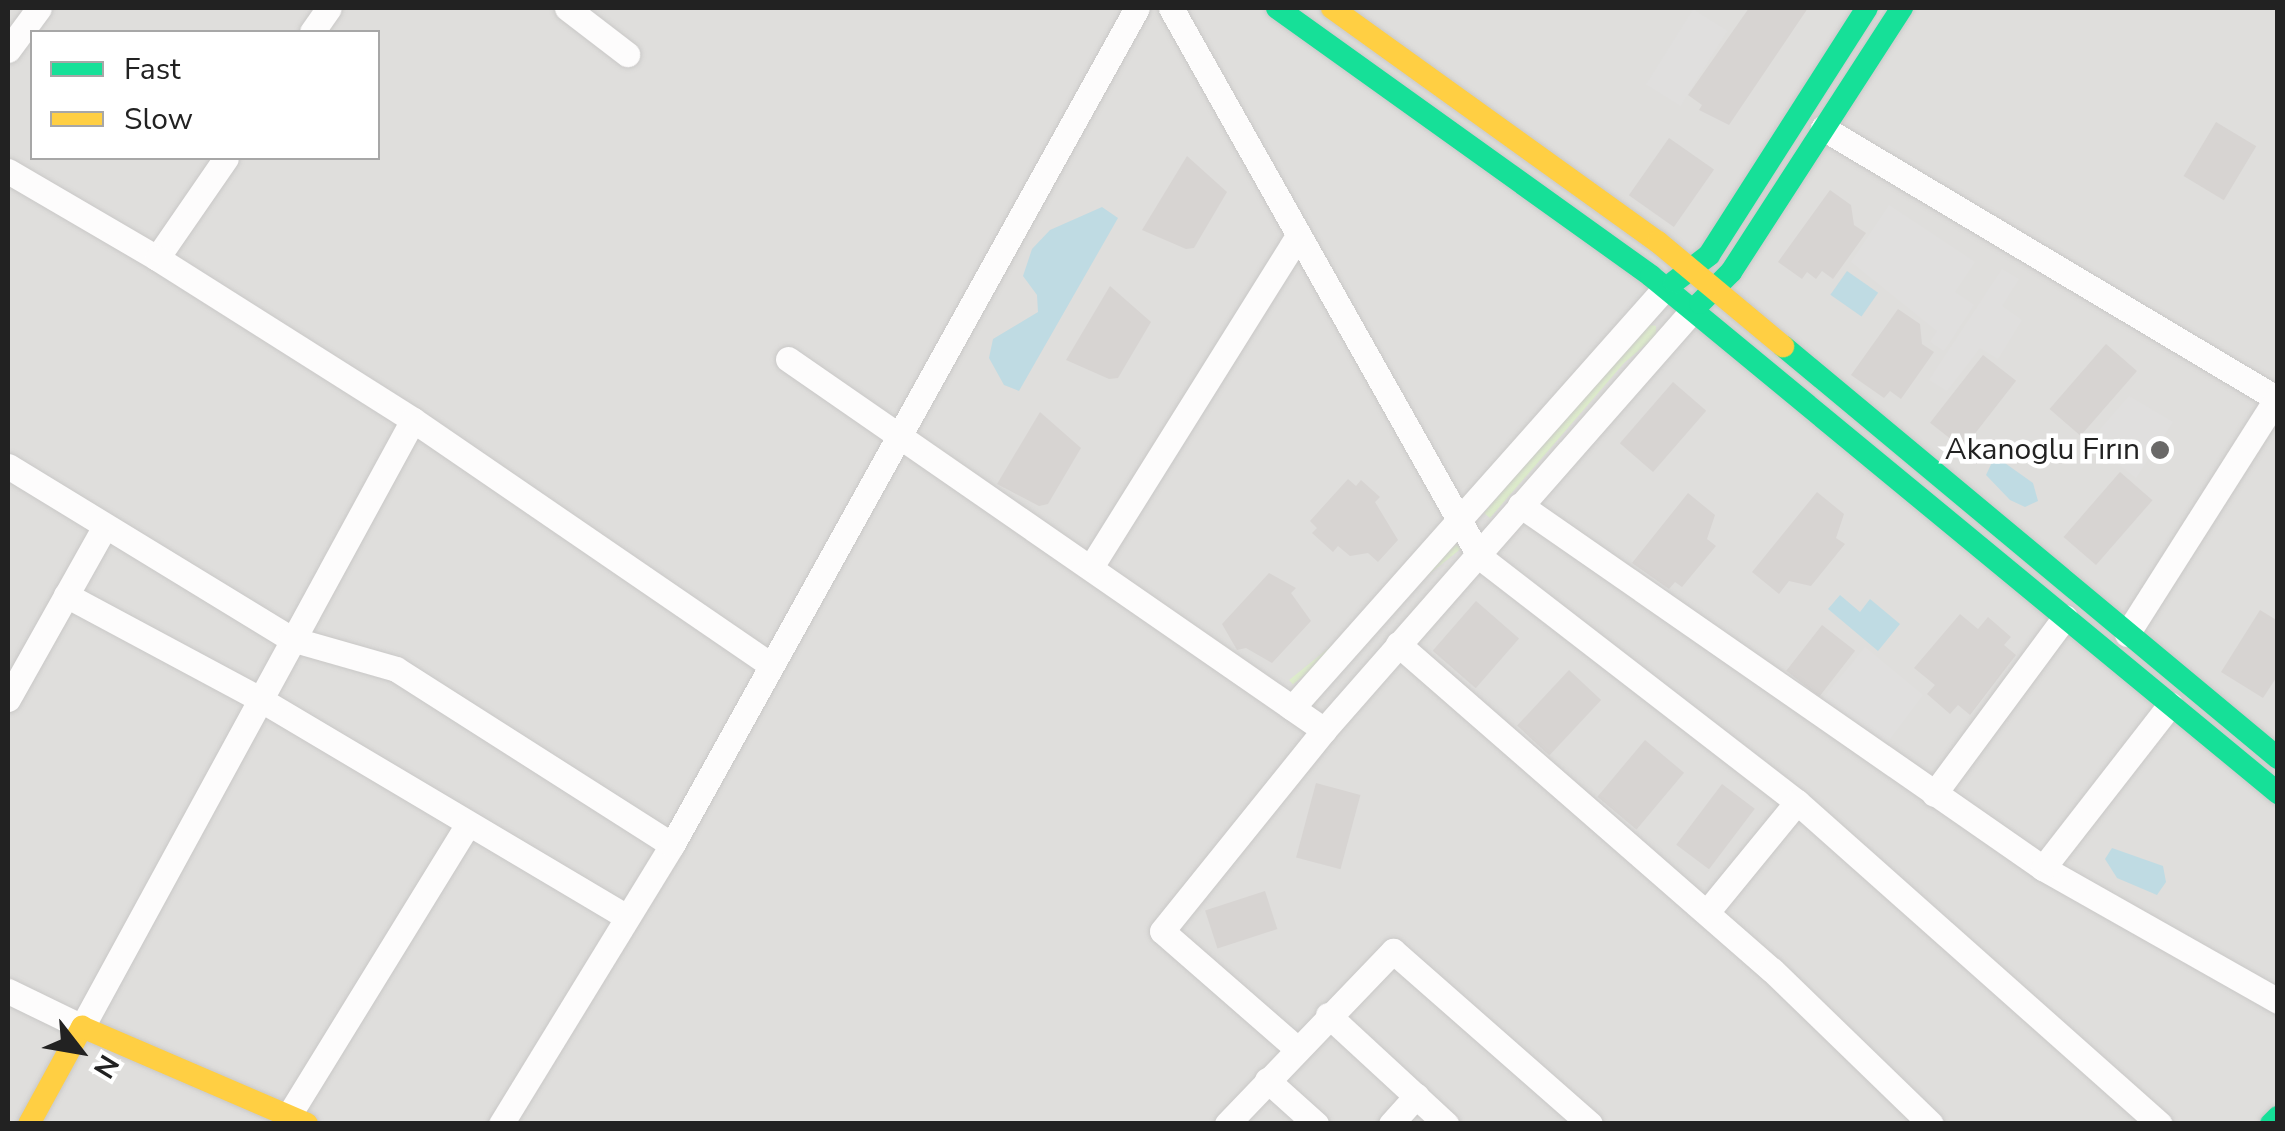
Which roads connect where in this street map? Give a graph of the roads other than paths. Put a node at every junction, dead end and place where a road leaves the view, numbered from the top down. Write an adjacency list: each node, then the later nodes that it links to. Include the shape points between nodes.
1 (39, 8): 11 (street)
2 (329, 8): 10 (street)
3 (567, 8): 12 (street)
4 (1137, 8): 25 (street)
5 (1171, 8): 16 (street)
6 (1277, 8): 19 (main road)
7 (1332, 8): 18 (main road)
8 (1867, 8): 18 (main road, via 1709,255)
9 (1902, 8): 13 (main road)
10 (313, 30)
11 (8, 50)
12 (627, 54)
13 (1823, 128): 20 (main road); 23 (street)
14 (225, 160): 17 (street)
15 (8, 172): 17 (street)
16 (1298, 236): 28 (street); 31 (street)
17 (157, 258): 24 (street)
18 (1690, 269): 19 (main road); 20 (main road)
19 (1665, 288): 21 (main road); 28 (street)
20 (1714, 289): 21 (main road); 34 (main road)
21 (1692, 311): 27 (street); 33 (main road)
22 (788, 358): 25 (street)
23 (2277, 397): 34 (street)
24 (413, 420): 35 (street); 37 (street)
25 (898, 436): 31 (street); 37 (street)
26 (8, 468): 29 (street)
27 (1520, 504): 30 (street); 45 (street)
28 (1459, 519): 30 (street); 41 (street)
29 (105, 526): 32 (street); 35 (street)
30 (1477, 552): 36 (street); 46 (street)
31 (1091, 568): 41 (street)
32 (66, 595): 38 (street); 39 (street)
33 (2065, 618): 40 (main road); 45 (street)
34 (2128, 634): 43 (main road)
35 (290, 639): 38 (street); 48 (street, via 396,669)
36 (1398, 644): 42 (street); 50 (street)
37 (771, 666): 48 (street)
38 (258, 698): 47 (street); 55 (street)
39 (8, 699)
40 (2170, 705): 44 (main road); 49 (street)
41 (1292, 708): 42 (street)
42 (1324, 730): 56 (street, via 1162,931)
43 (2278, 758)
44 (2278, 793)
45 (1934, 794): 49 (street)
46 (1797, 802): 50 (street); 69 (street)
47 (466, 826): 51 (street); 60 (street)
48 (672, 845): 51 (street)
49 (2043, 868): 53 (street)
50 (1707, 912): 68 (street)
51 (627, 917): 62 (street)
52 (8, 992): 55 (street)
53 (2278, 1002)
54 (1328, 1014): 56 (street); 58 (street); 67 (street, via 1393,952)
55 (82, 1027): 60 (main road); 61 (main road)
56 (1295, 1047): 57 (street)
57 (1266, 1080): 63 (street); 64 (street)
58 (1416, 1096): 65 (street); 66 (street)
59 (2278, 1117): 70 (main road)
60 (298, 1119)
61 (29, 1124)
62 (501, 1124)
63 (1227, 1124)
64 (1316, 1124)
65 (1391, 1124)
66 (1446, 1124)
67 (1590, 1124)
68 (1931, 1124)
69 (2160, 1124)
70 (2271, 1124)

